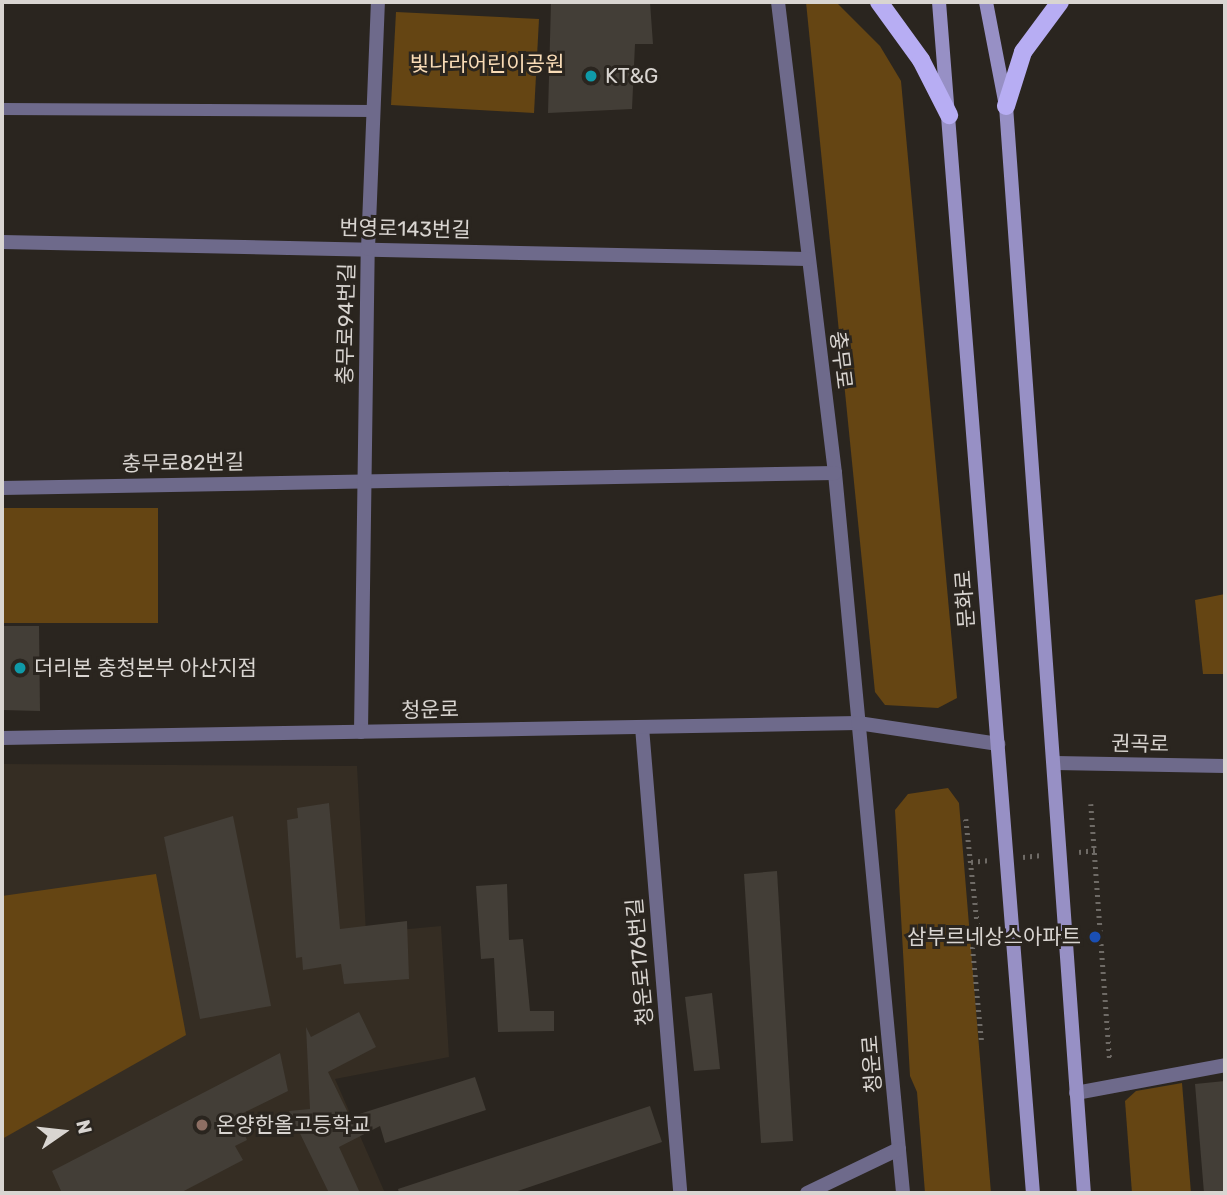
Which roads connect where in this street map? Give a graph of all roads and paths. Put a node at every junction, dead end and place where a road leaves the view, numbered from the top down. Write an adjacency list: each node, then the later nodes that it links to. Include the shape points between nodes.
1 (378, 2): 9 (street, 충무로94번길)
2 (778, 2): 13 (street, 충무로)
3 (879, 2): 10 (main road, via 921,60)
4 (939, 2): 10 (main road, 문화로)
5 (986, 2): 7 (main road)
6 (1060, 2): 7 (main road, via 1023,52)
7 (1006, 106): 22 (main road)
8 (2, 109): 9 (lane)
9 (373, 111): 12 (street, 충무로94번길)
10 (949, 115): 21 (main road, 문화로)
11 (2, 242): 12 (street, 번영로143번길)
12 (368, 249): 13 (street, 번영로143번길); 15 (street, 충무로94번길)
13 (807, 259): 14 (street, 충무로)
14 (835, 473): 15 (street); 17 (street, 충무로)
15 (365, 480): 16 (street, 충무로82번길); 19 (street, 충무로94번길)
16 (2, 488)
17 (858, 723): 18 (street, 청운로); 21 (street, 청운로); 36 (street, 청운로)
18 (642, 727): 19 (street, 청운로); 37 (street, 청운로176번길)
19 (361, 732): 20 (street, 청운로)
20 (2, 738)
21 (998, 744): 40 (main road, 문화로)
22 (1055, 763): 23 (street, 권곡로); 35 (main road)
23 (1225, 766)
24 (1091, 804): 26 (path)
25 (966, 819): 31 (path)
26 (1095, 850): 27 (path); 33 (path)
27 (1068, 853)
28 (1054, 854): 29 (path)
29 (1012, 858)
30 (999, 859): 31 (path)
31 (971, 862): 32 (path, via 979,939 972,940)
32 (982, 1043)
33 (1110, 1060)
34 (1225, 1065): 35 (street)
35 (1076, 1093): 41 (main road)
36 (899, 1149): 38 (street); 39 (street, 청운로)
37 (680, 1193)
38 (807, 1193)
39 (903, 1193)
40 (1033, 1193)
41 (1084, 1193)

